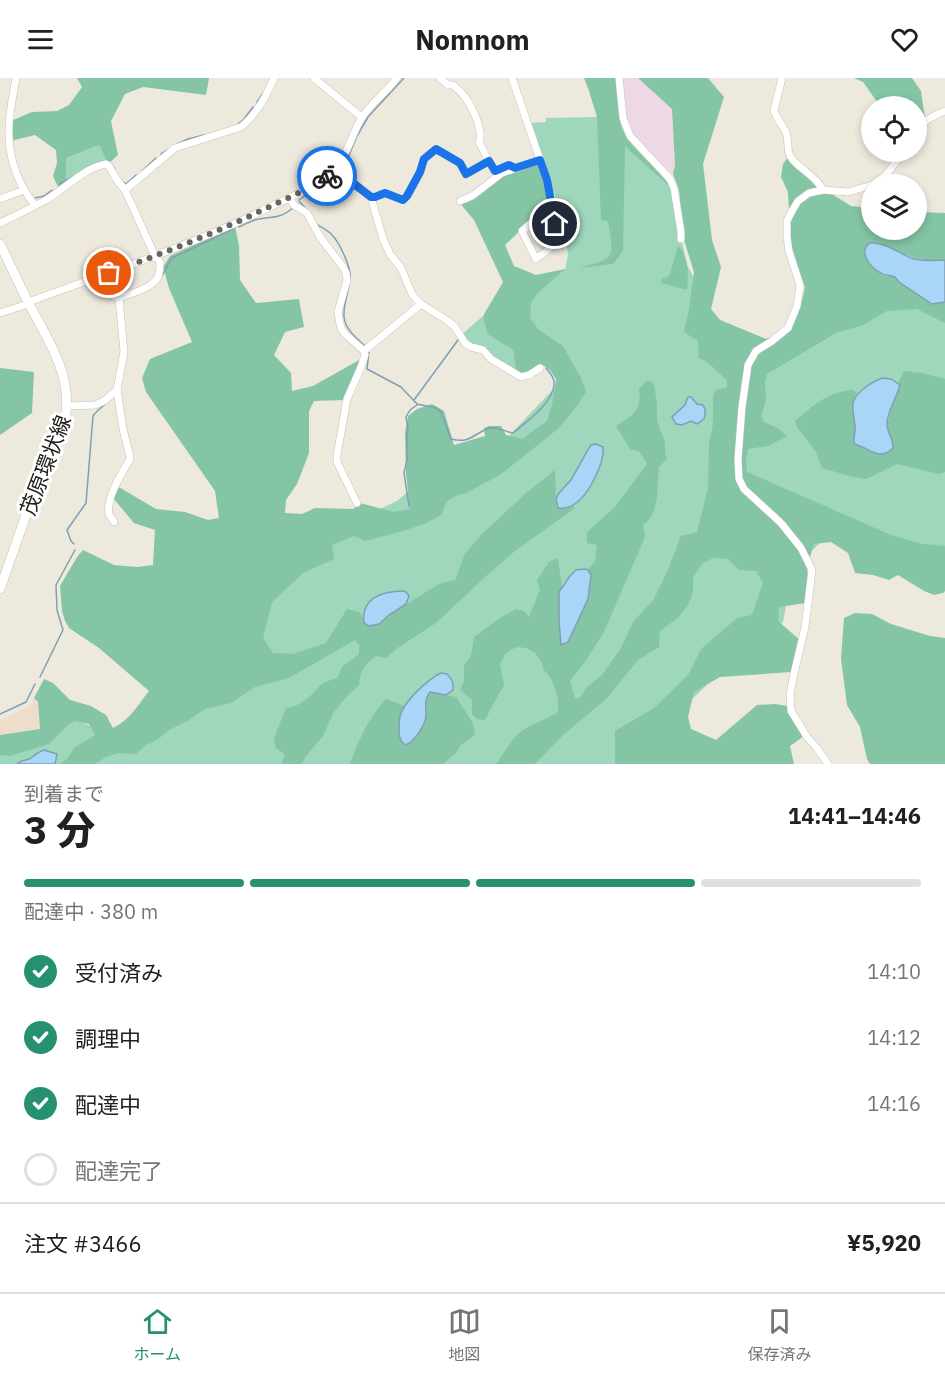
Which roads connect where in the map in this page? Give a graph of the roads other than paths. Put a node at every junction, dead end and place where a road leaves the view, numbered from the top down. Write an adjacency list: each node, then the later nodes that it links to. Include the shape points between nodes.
1 (16, 78): 17 (street, via 9,150)
2 (274, 78): 18 (street, via 255,113 241,127 175,148)
3 (314, 78): 10 (street)
4 (398, 78): 10 (street)
5 (440, 78): 13 (street, via 453,85 469,104 482,136 479,142)
6 (512, 78): 12 (street)
7 (619, 78): 27 (street, via 623,118 630,136 674,188)
8 (782, 78): 19 (street, via 774,110 788,137 789,155)
9 (945, 111): 11 (street)
10 (362, 117): 15 (street)
11 (927, 119)
12 (540, 160): 14 (street); 25 (street)
13 (489, 161): 14 (street, via 495,171 509,165); 20 (street, via 466,174 460,163 436,149 424,159 403,200 385,193)
14 (515, 168): 23 (street)
15 (335, 169): 20 (street); 21 (street)
16 (861, 188): 19 (street, via 848,192)
17 (24, 190): 22 (street); 24 (street)
18 (125, 190): 24 (street, via 109,166 100,165); 29 (street)
19 (823, 190): 42 (street, via 798,201 787,221 789,251 800,285 796,306 788,328 756,351 748,365 738,459 744,489 781,523 812,570 790,695 791,711)
20 (371, 197): 33 (street, via 390,254)
21 (289, 198): 29 (street); 35 (street, via 307,213 344,267 347,280 338,312 341,328)
22 (0, 199)
23 (460, 201)
24 (35, 205): 26 (street)
25 (552, 205): 25 (street, via 558,242 536,259 522,231)
26 (0, 224)
27 (681, 239)
28 (0, 244): 32 (main road, 茂原環状線)
29 (155, 256): 30 (street); 31 (street, via 160,262 158,277 144,289)
30 (87, 280): 31 (street, via 93,289); 32 (street)
31 (118, 298): 37 (street, via 124,352)
32 (28, 302): 34 (street); 38 (main road, 茂原環状線, via 64,377)
33 (421, 304): 35 (street); 36 (street, via 455,327 465,343 483,350 521,376)
34 (0, 313)
35 (364, 351): 39 (street, via 348,399 337,455)
36 (540, 368)
37 (117, 390): 38 (street, via 95,405); 40 (street, via 130,459 110,504)
38 (67, 406): 41 (main road, 茂原環状線)
39 (357, 503)
40 (114, 522)
41 (0, 589)
42 (828, 764)

